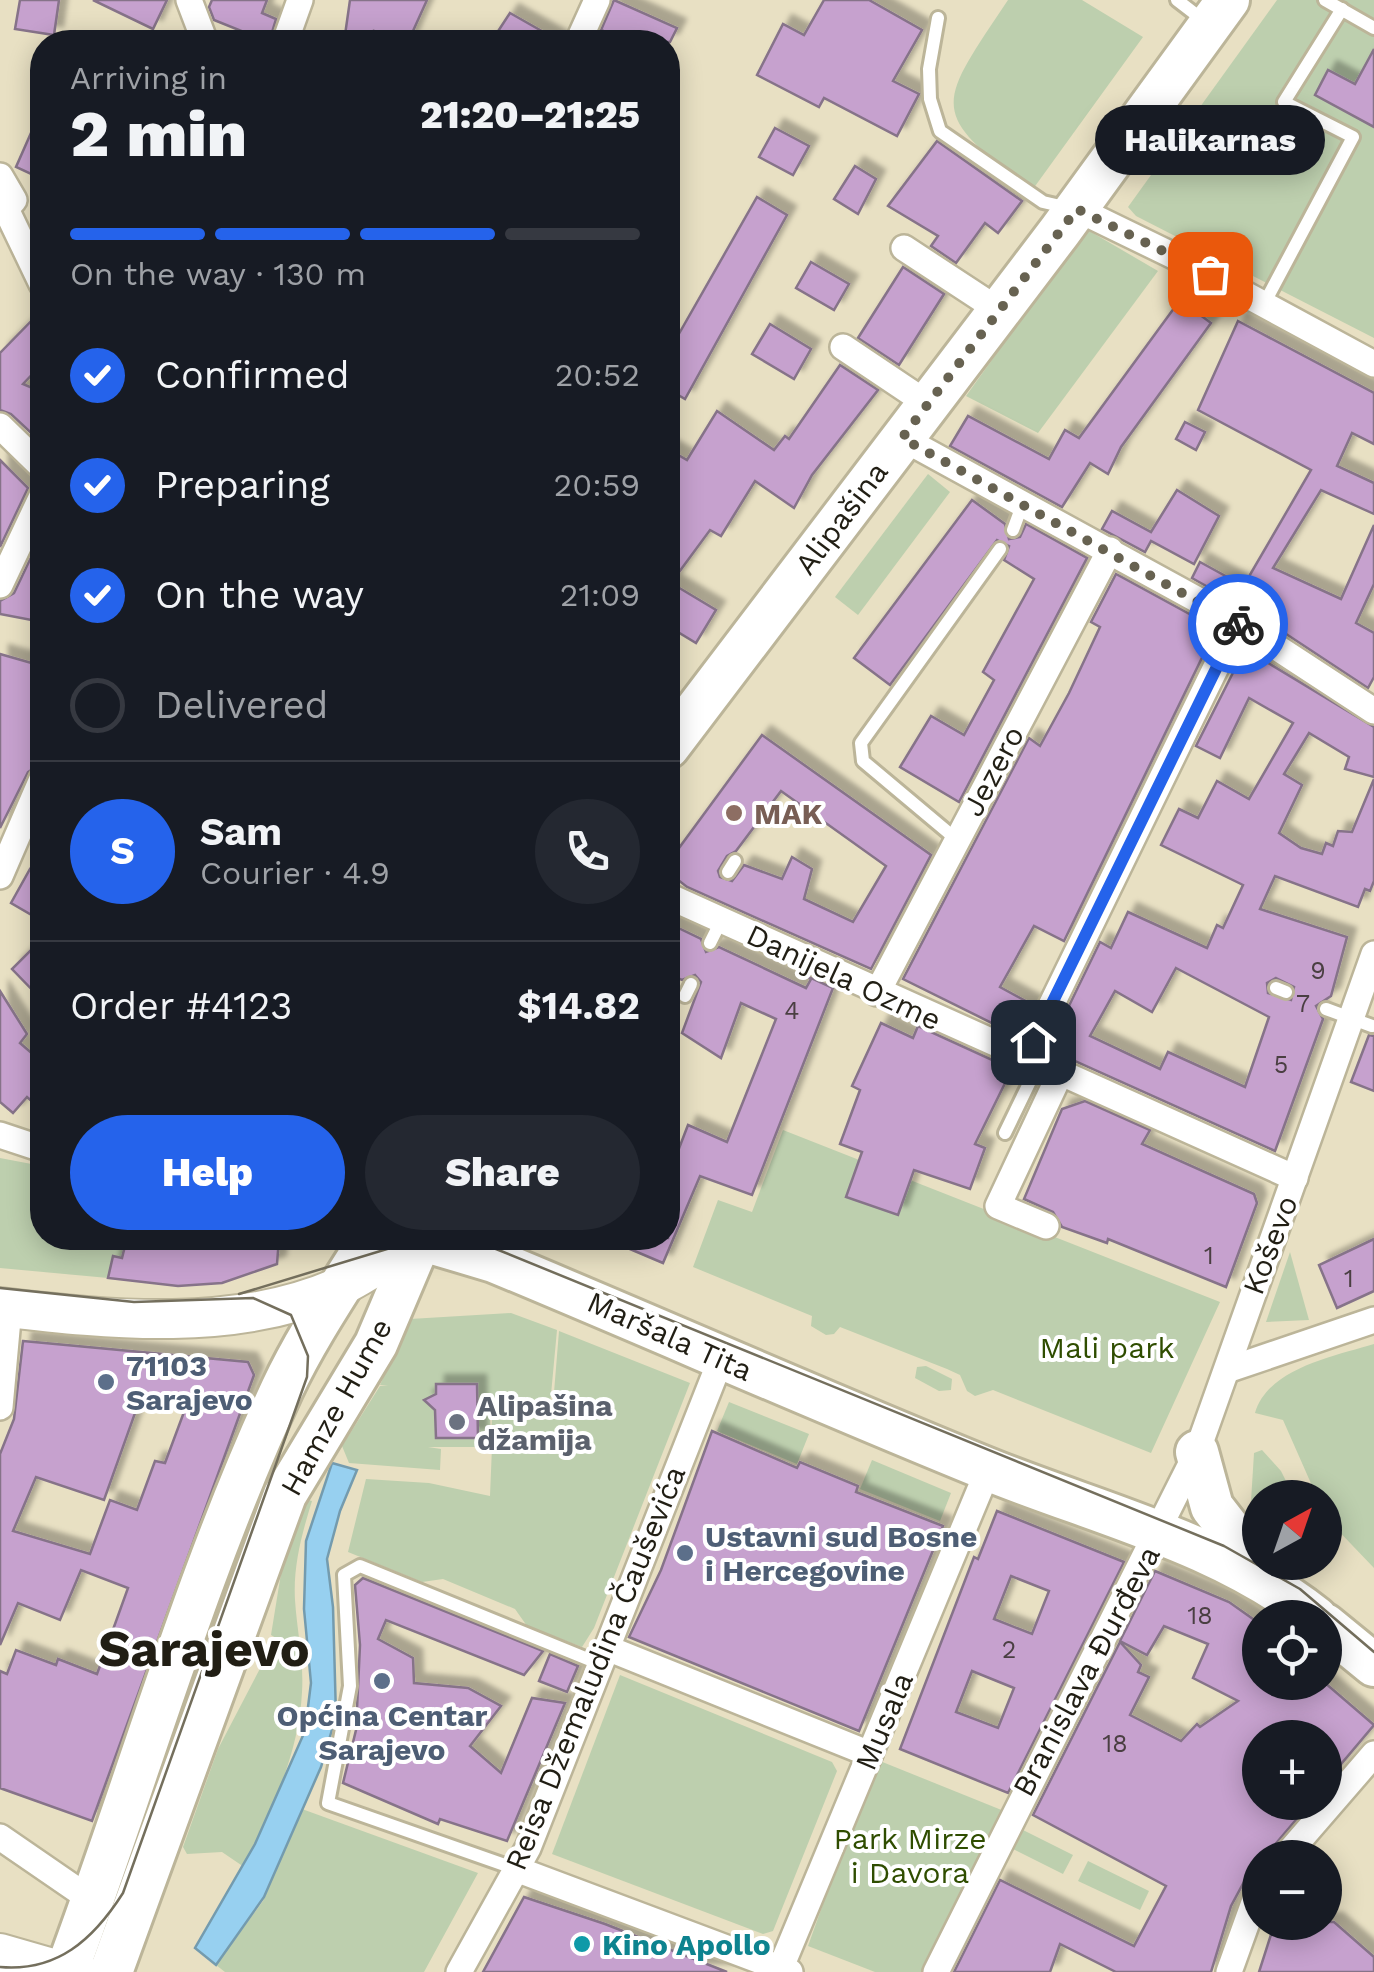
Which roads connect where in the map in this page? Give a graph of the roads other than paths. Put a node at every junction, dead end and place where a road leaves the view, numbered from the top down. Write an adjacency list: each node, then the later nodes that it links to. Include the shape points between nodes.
1 (188, 0): 9 (street)
2 (300, 0): 10 (street)
3 (596, 0): 11 (street)
4 (1325, 0): 6 (lane)
5 (1205, 8): 14 (main road, Alipašina)
6 (1342, 9): 8 (lane); 17 (lane, via 1284,102 1353,137)
7 (938, 18): 14 (lane, via 929,69 940,131 1042,202)
8 (1374, 28)
9 (200, 30)
10 (289, 30)
11 (583, 30)
12 (0, 176): 13 (street, via 14,200)
13 (3, 209): 16 (street)
14 (1077, 209): 17 (street); 18 (main road, Alipašina)
15 (904, 248): 18 (street)
16 (30, 261)
17 (1264, 304): 20 (street)
18 (1000, 310): 21 (main road, Alipašina)
19 (843, 347): 21 (street)
20 (1374, 364)
21 (928, 404): 23 (main road, Alipašina)
22 (0, 426): 24 (street)
23 (902, 438): 25 (street); 33 (main road, Alipašina)
24 (30, 455)
25 (1023, 502): 27 (lane); 29 (street)
26 (30, 521): 30 (street)
27 (1013, 530)
28 (1000, 549): 35 (lane, via 861,743 863,761)
29 (1110, 550): 31 (street); 35 (street, Jezero)
30 (0, 584)
31 (1238, 622): 32 (street); 41 (street)
32 (1374, 710)
33 (680, 731)
34 (30, 807): 36 (street)
35 (956, 839): 39 (street, Jezero)
36 (0, 876)
37 (680, 903): 39 (street, Danijela Ozme)
38 (1374, 954): 40 (street, Koševo)
39 (877, 993): 41 (street, Danijela Ozme)
40 (1350, 1017): 45 (street, Koševo)
41 (1040, 1067): 42 (lane); 45 (street, Danijela Ozme); 46 (street, via 998,1206)
42 (1004, 1133)
43 (0, 1135): 44 (street)
44 (30, 1143)
45 (1295, 1178): 55 (street, Koševo)
46 (1046, 1226)
47 (362, 1250): 51 (main road, Hamze Hume)
48 (400, 1250): 51 (main road)
49 (415, 1250): 56 (main road, Hamze Hume)
50 (456, 1250): 54 (main road, Maršala Tita)
51 (337, 1288): 52 (main road, via 278,1307 175,1320); 56 (main road, via 359,1330); 71 (main road, Hamze Hume, via 282,1390 204,1578)
52 (4, 1307): 57 (street)
53 (1374, 1320): 55 (street)
54 (720, 1360): 59 (main road, Maršala Tita); 64 (street, Reisa Džemaludina Čauševića)
55 (1226, 1370): 58 (street, Koševo)
56 (358, 1374): 75 (main road, Hamze Hume, via 285,1494)
57 (0, 1407)
58 (1197, 1452): 60 (street, Koševo); 61 (main road, via 1212,1507)
59 (988, 1470): 60 (main road, Maršala Tita); 66 (street, Musala)
60 (1159, 1534): 61 (main road, Maršala Tita); 77 (street, Branislava Đurđeva, via 1130,1578)
61 (1279, 1589): 62 (main road, Maršala Tita)
62 (1293, 1600)
63 (1342, 1639): 65 (main road)
64 (604, 1656): 66 (street); 70 (street, Reisa Džemaludina Čauševića); 70 (lane, via 360,1566 344,1575 350,1686 328,1802)
65 (1374, 1665)
66 (870, 1754): 74 (street, Musala)
67 (1374, 1754): 69 (street)
68 (0, 1837): 71 (street)
69 (1300, 1840)
70 (516, 1869): 74 (street); 76 (street, Reisa Džemaludina Čauševića)
71 (93, 1901): 75 (main road, Hamze Hume)
72 (1242, 1936): 78 (street)
73 (0, 1953): 75 (main road)
74 (784, 1971)
75 (86, 1972)
76 (459, 1972)
77 (936, 1972)
78 (1229, 1972)

